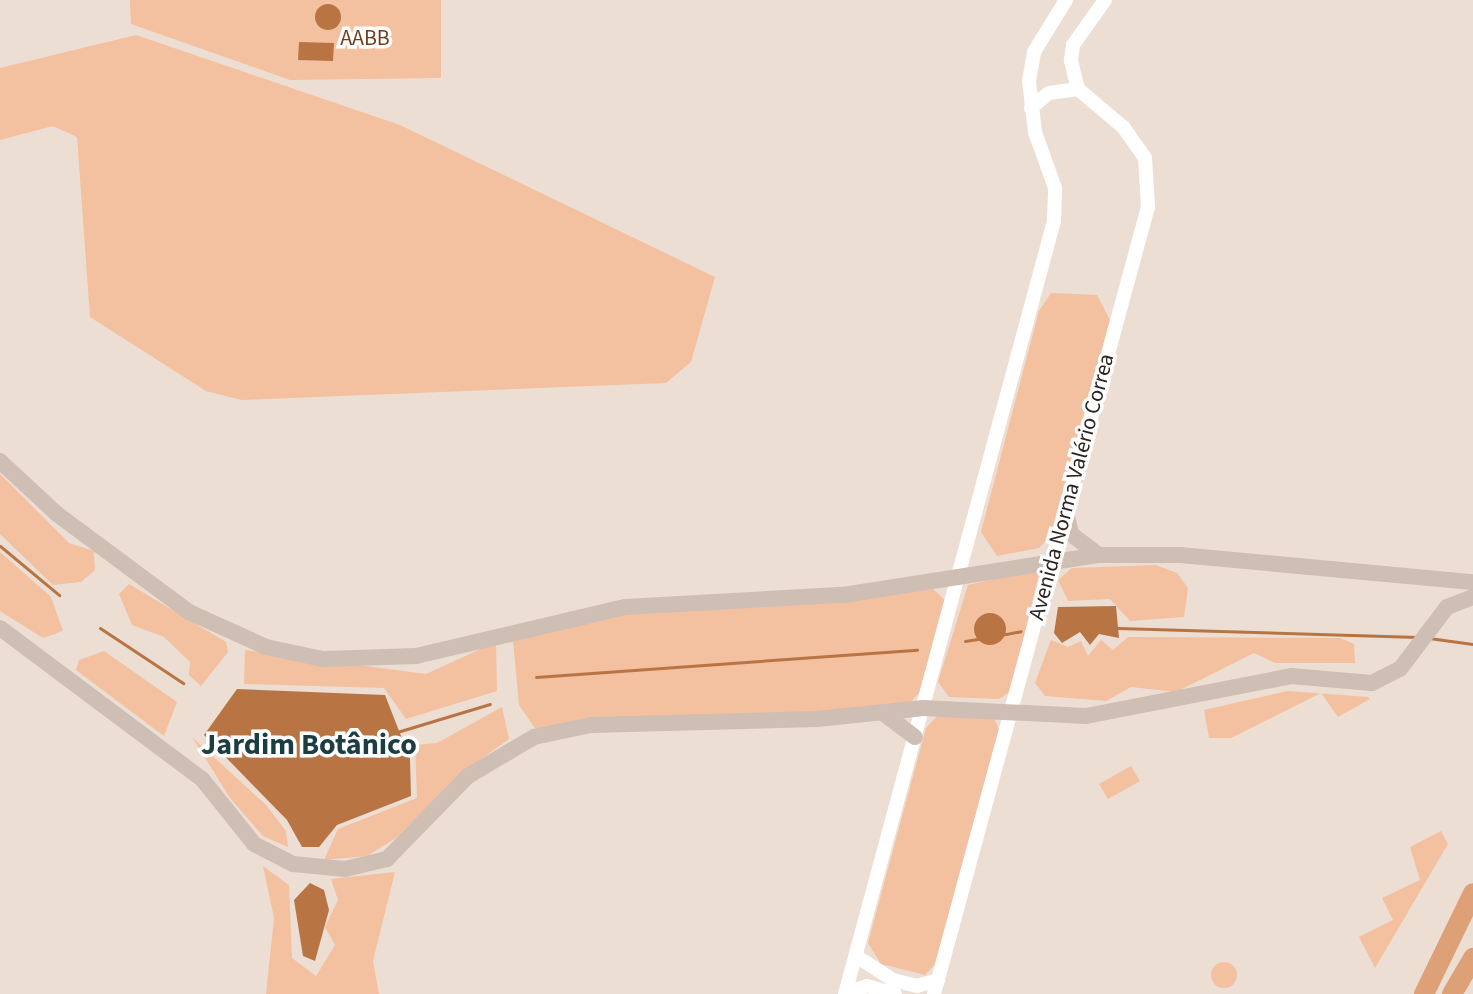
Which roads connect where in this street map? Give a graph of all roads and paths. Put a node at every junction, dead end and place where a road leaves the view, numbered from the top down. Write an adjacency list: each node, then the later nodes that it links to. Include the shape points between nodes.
1 (1066, 0): 4 (street, via 1034,52)
2 (1101, 5): 3 (street, via 1073,45)
3 (1078, 89): 4 (street, via 1049,93); 6 (street, Avenida Norma Valério Correa, via 1123,127 1150,181)
4 (1031, 108): 9 (street, via 1055,188 1054,221)
5 (0, 461): 9 (main road, via 68,523 189,612 266,647 323,659 429,654 625,607 791,600)
6 (1066, 512): 7 (main road, via 1071,534); 8 (street, Avenida Norma Valério Correa)
7 (1099, 555): 8 (main road); 10 (main road, via 1180,555)
8 (1052, 560): 9 (main road); 14 (street, Avenida Norma Valério Correa)
9 (956, 582): 13 (street)
10 (1473, 582)
11 (1473, 597): 14 (main road, via 1447,607 1400,669 1372,683 1291,676 1121,712)
12 (0, 628): 15 (main road, via 202,779 254,844 315,868 387,859 468,776 517,741 591,725)
13 (923, 708): 14 (main road); 15 (main road); 16 (street)
14 (1011, 709): 22 (street, Avenida Norma Valério Correa)
15 (882, 712): 16 (main road)
16 (915, 737): 19 (street)
17 (1473, 893): 25 (highway)
18 (1473, 914): 25 (highway)
19 (856, 956): 22 (street, via 893,980); 23 (street)
20 (1473, 958): 26 (highway)
21 (1473, 967): 26 (highway)
22 (936, 987)
23 (845, 994): 24 (street, via 867,986)
24 (895, 994)
25 (1425, 994)
26 (1454, 994)

